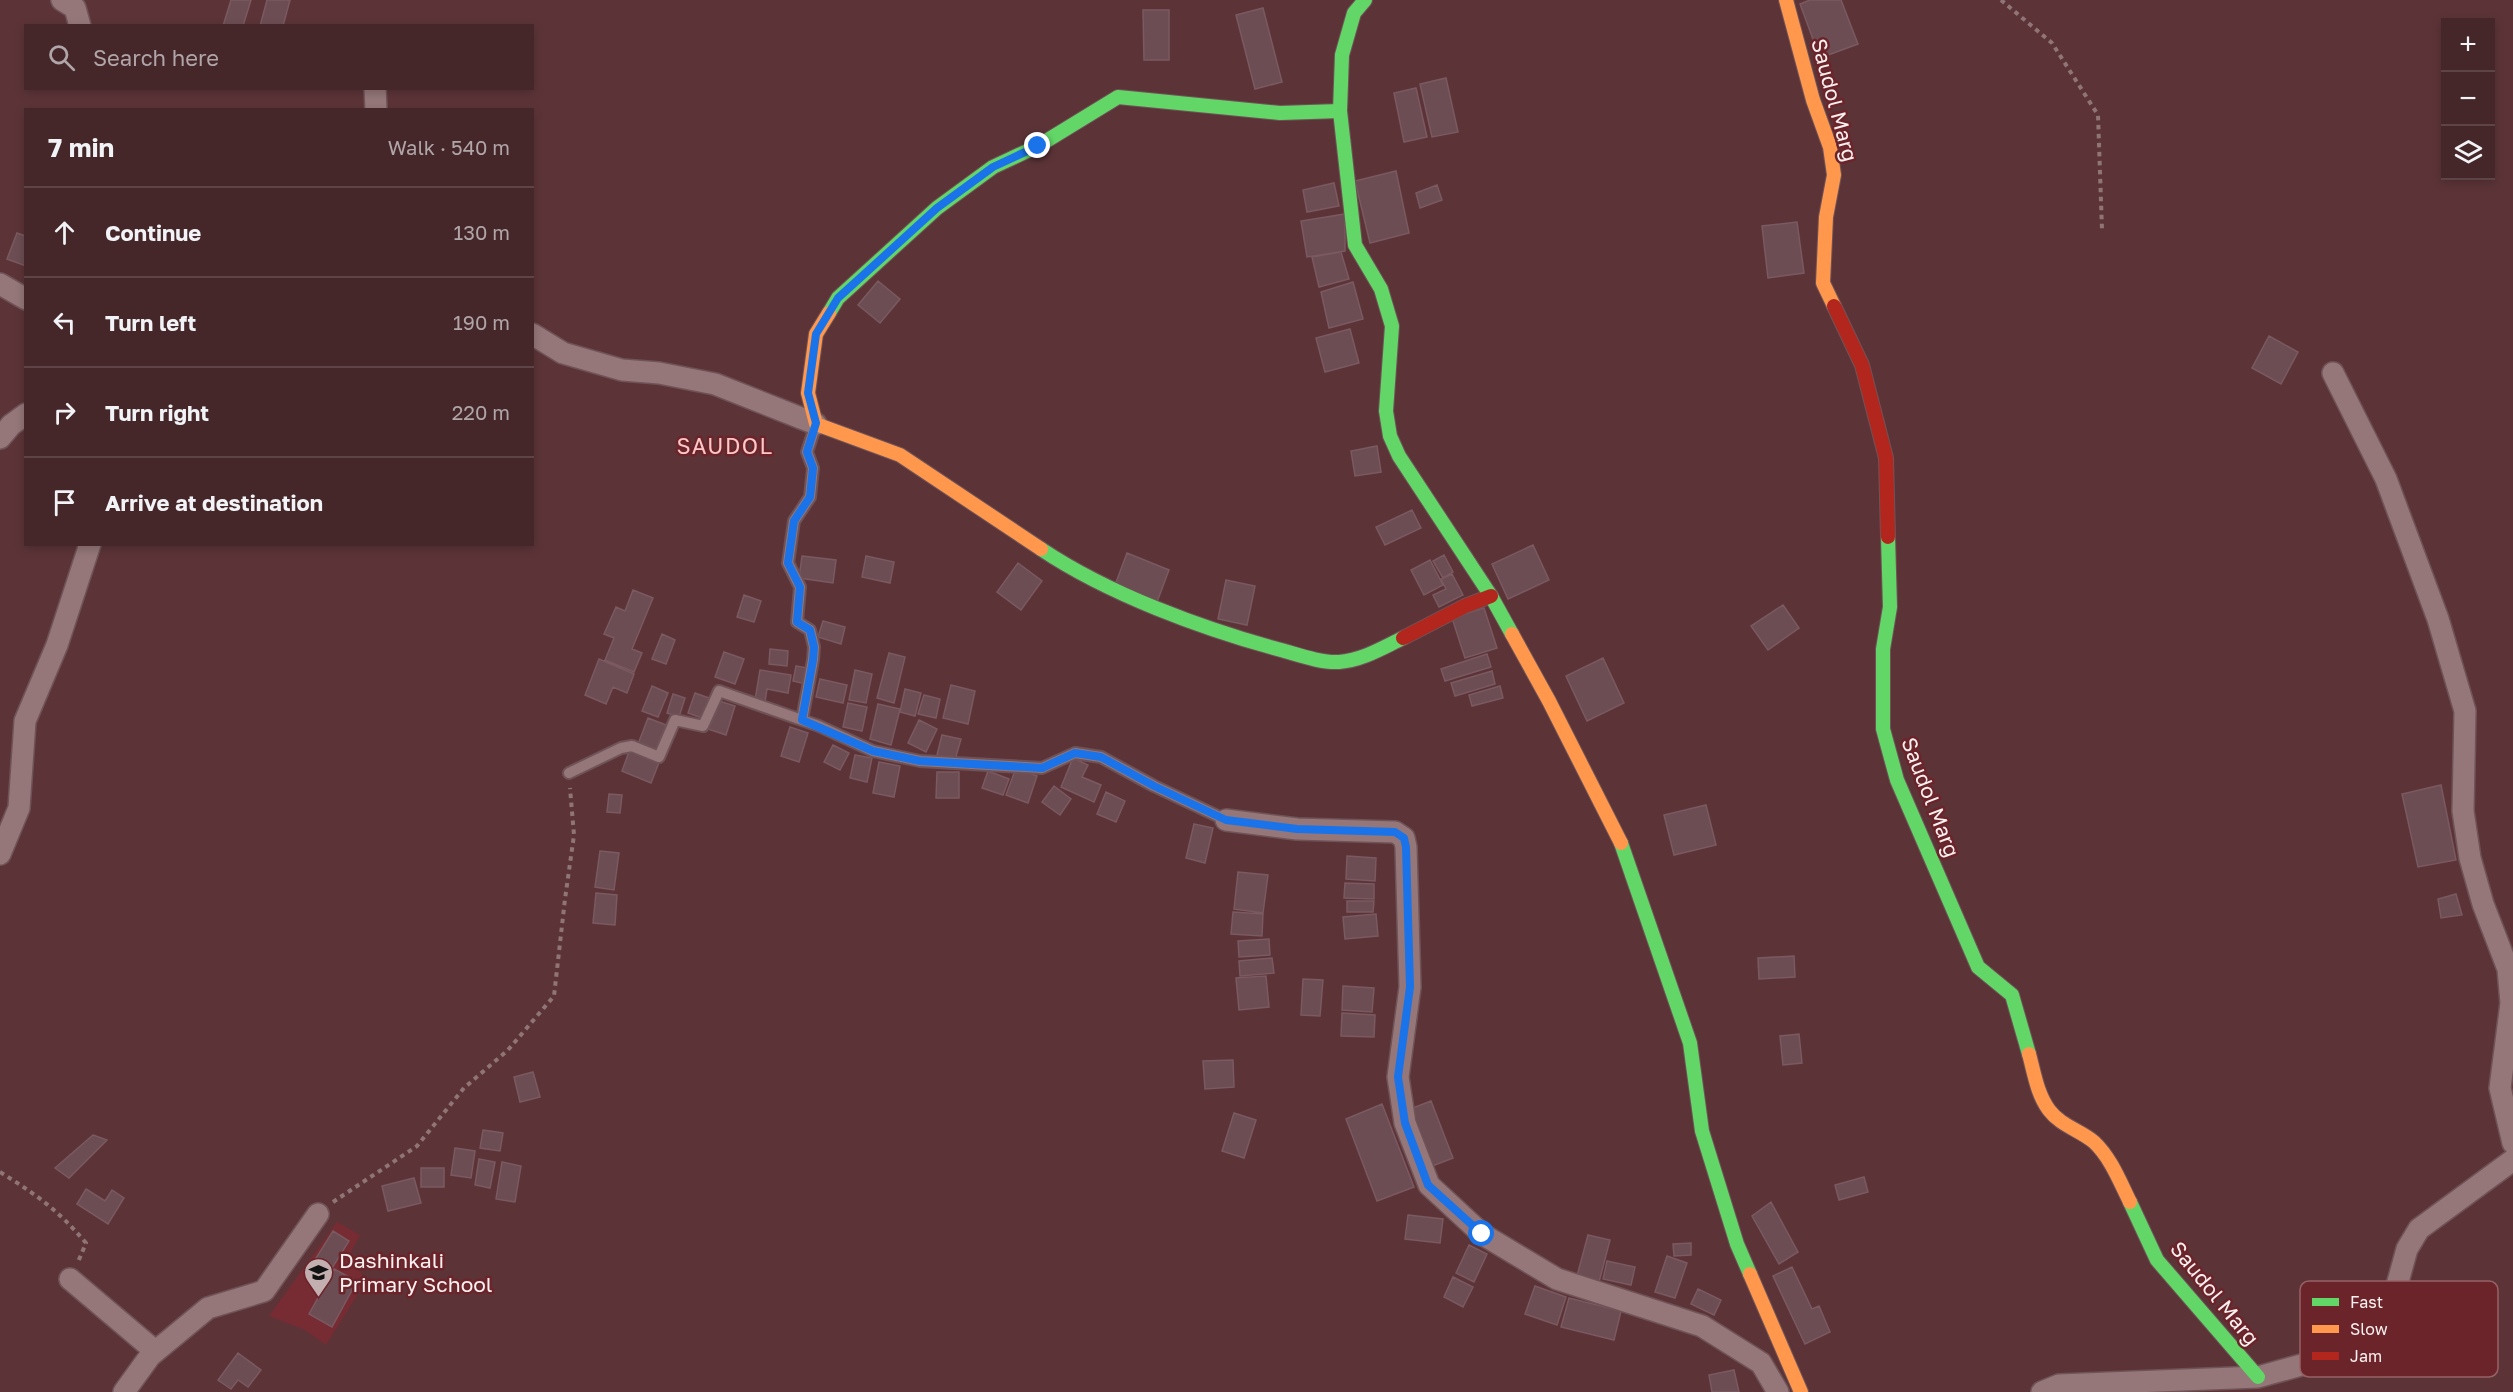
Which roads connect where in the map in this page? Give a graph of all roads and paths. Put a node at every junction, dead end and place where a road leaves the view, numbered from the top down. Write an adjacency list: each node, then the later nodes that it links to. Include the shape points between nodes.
1 (62, 0): 5 (street, via 75,8)
2 (1365, 0): 8 (street, via 1354,13 1342,55)
3 (1786, 0): 31 (street, Saudol Marg, via 1830,147 1834,175 1826,217 1823,283 1862,365 1886,458 1890,607 1883,649 1883,729 1897,780 1978,967 2012,995 2040,1094 2049,1110 2062,1123 2094,1142 2113,1167 2157,1260)
4 (2001, 0): 9 (path, via 2052,43 2098,116)
5 (79, 24)
6 (375, 90): 7 (street)
7 (376, 108)
8 (1340, 111): 15 (street, via 1280,112 1118,97 1038,146 993,167 937,208 838,298 816,334 808,393); 18 (street, via 1355,245 1381,289 1392,326 1386,411 1390,436 1399,456)
9 (2102, 230)
10 (0, 284): 11 (street)
11 (24, 298)
12 (534, 335): 15 (street, via 563,353 622,370 715,384)
13 (2333, 373): 23 (street, via 2386,479 2438,619 2465,711 2463,811 2470,858 2508,969 2511,1003 2500,1088)
14 (24, 415): 16 (street)
15 (816, 423): 18 (street, via 900,455 1068,567 1167,612 1304,656 1338,662 1365,657); 19 (lane, via 807,452 813,468 810,497 794,521 788,563 800,587 797,622 810,630 814,647)
16 (0, 438)
17 (89, 546): 22 (street, via 57,645 25,721 19,808)
18 (1491, 596): 34 (street, via 1620,840 1690,1043 1702,1131 1737,1244)
19 (802, 720): 20 (lane, via 719,692 703,726 675,720 659,757 632,746); 21 (lane, via 873,751 920,761 1042,768 1075,753 1101,757)
20 (569, 773): 26 (path, via 574,835 554,996 508,1050 464,1088 417,1146)
21 (1226, 820): 33 (street, via 1297,829 1395,832 1404,838 1410,987 1398,1077 1405,1123 1428,1185 1482,1234 1557,1279 1702,1326 1761,1363)
22 (0, 854)
23 (2513, 1143)
24 (2513, 1160): 28 (street, via 2419,1229 2407,1249)
25 (0, 1173): 27 (path, via 31,1190 86,1243)
26 (318, 1214): 29 (street, via 264,1291 208,1308)
27 (70, 1279): 29 (street)
28 (2398, 1281)
29 (155, 1351): 32 (street)
30 (2300, 1365): 31 (street)
31 (2258, 1377): 35 (street, via 2059,1385)
32 (124, 1392)
33 (1778, 1392)
34 (1801, 1392)
35 (2042, 1392)

